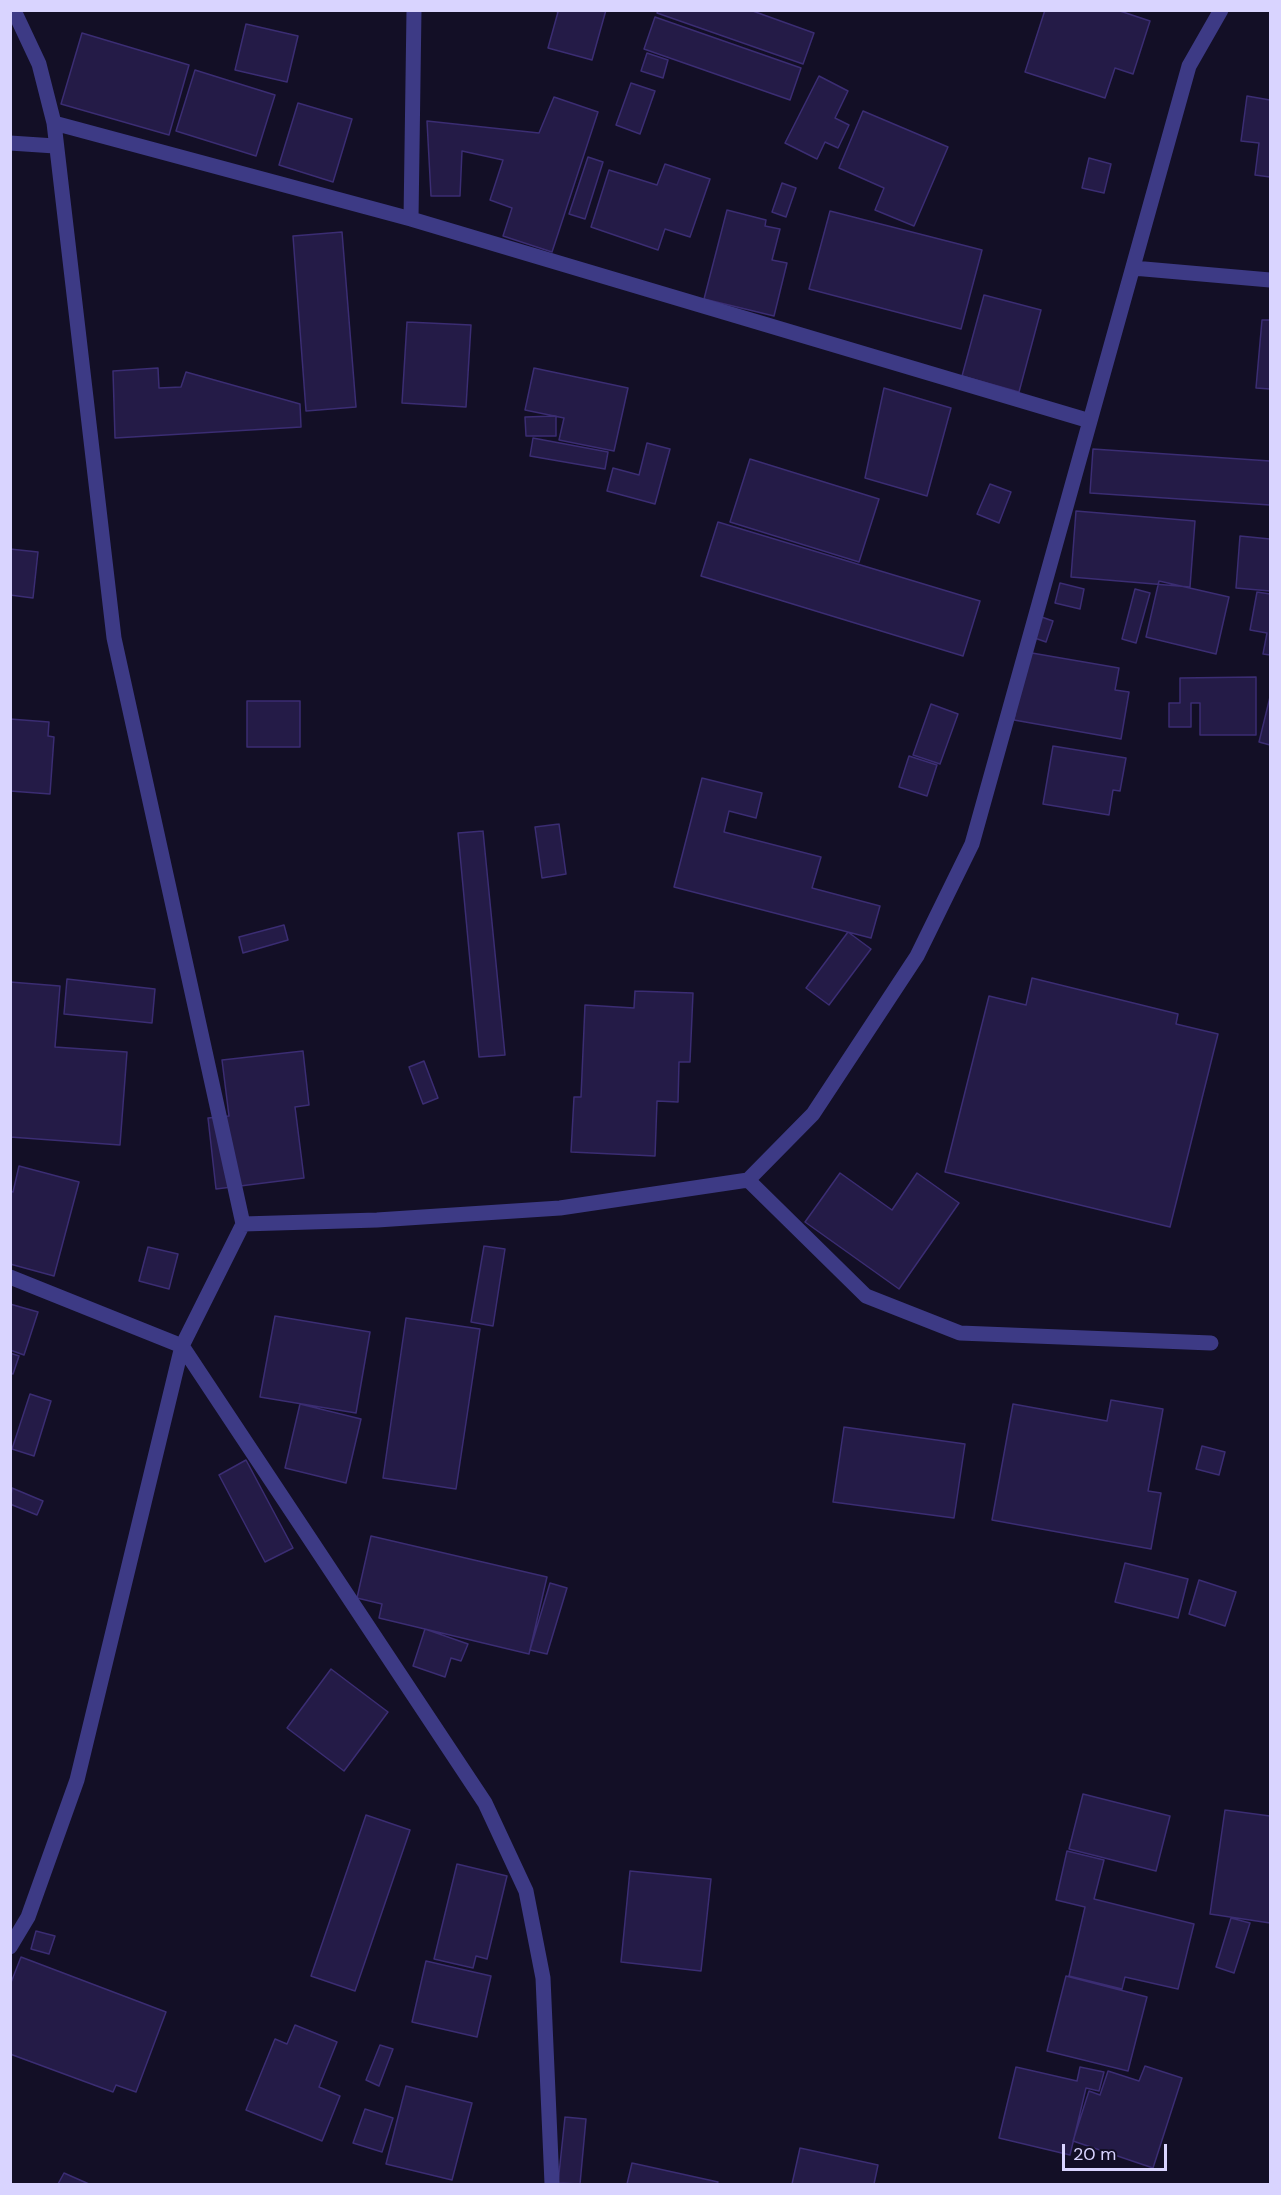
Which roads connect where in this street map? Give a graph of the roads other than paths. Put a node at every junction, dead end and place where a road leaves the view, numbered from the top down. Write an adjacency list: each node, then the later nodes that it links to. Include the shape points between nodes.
1 (11, 10): 4 (street, via 39,64)
2 (414, 10): 7 (street)
3 (1221, 10): 8 (street, via 1189,66)
4 (54, 123): 6 (street); 7 (street)
5 (10, 143): 6 (street)
6 (55, 146): 12 (street, via 114,638)
7 (411, 219): 10 (street)
8 (1133, 268): 9 (street); 10 (street)
9 (1270, 280)
10 (1090, 422): 11 (street, via 972,844 917,956 813,1114)
11 (747, 1180): 12 (street, via 560,1208); 14 (street, via 866,1296 960,1333)
12 (243, 1224): 15 (street)
13 (10, 1277): 15 (street)
14 (1211, 1343)
15 (182, 1346): 16 (street, via 77,1780 28,1917); 17 (street, via 485,1803 526,1891 543,1978)
16 (10, 1947)
17 (552, 2184)

